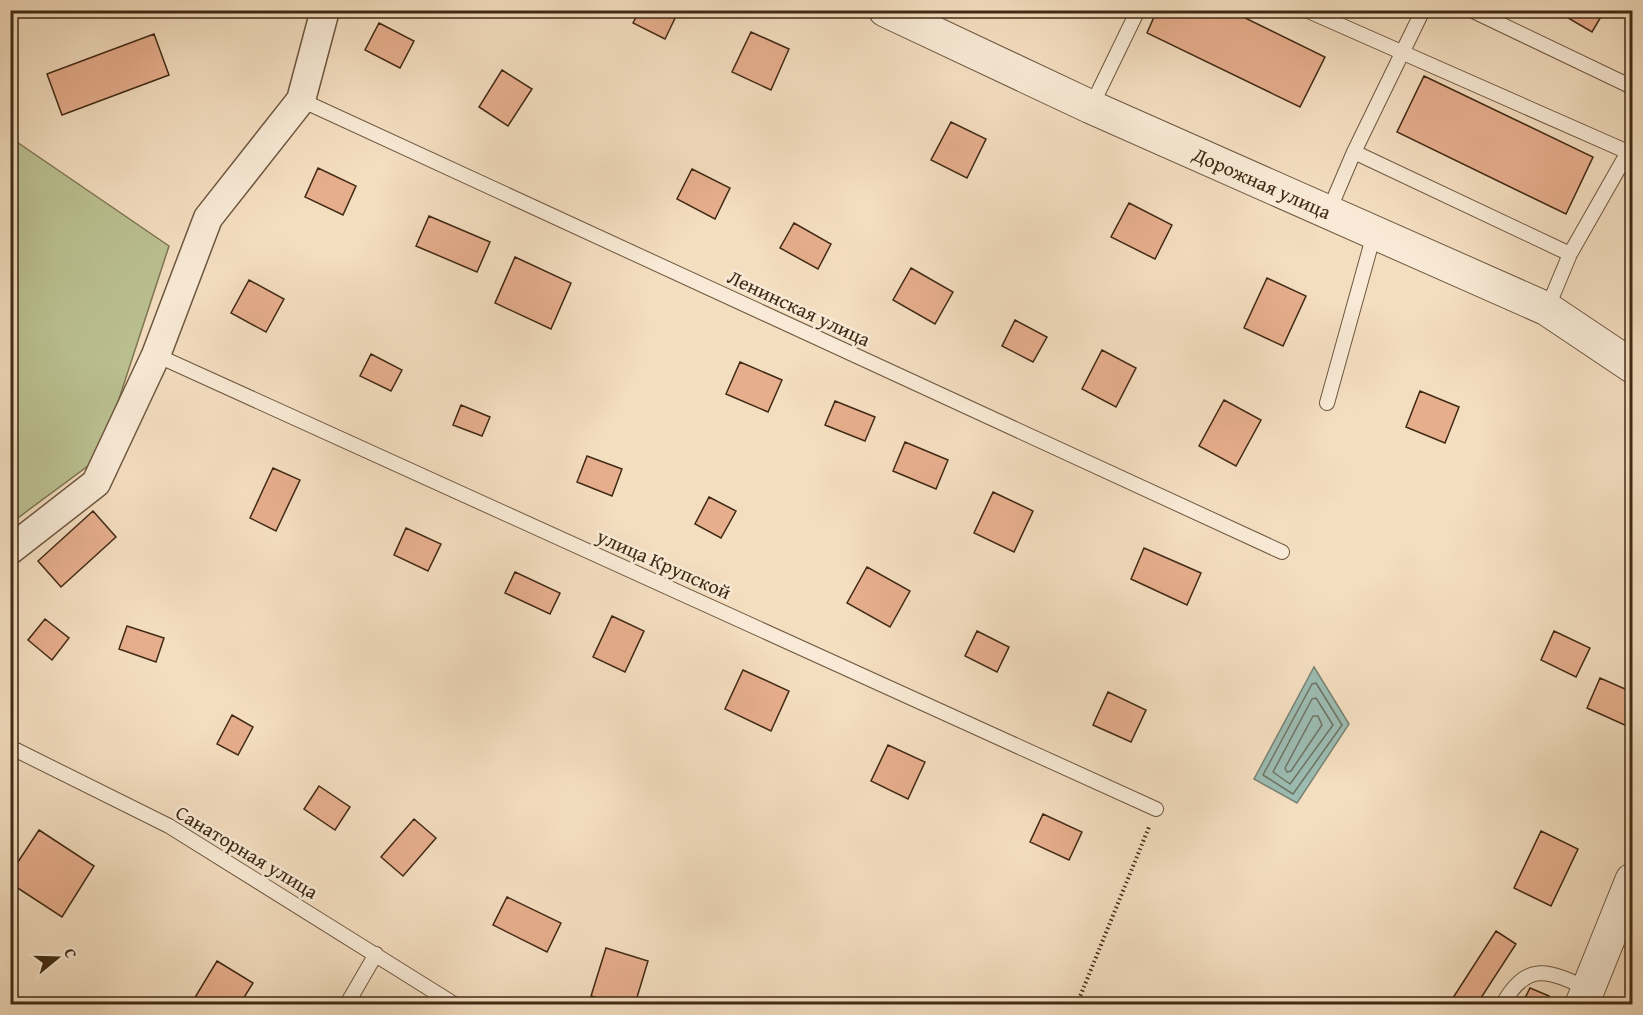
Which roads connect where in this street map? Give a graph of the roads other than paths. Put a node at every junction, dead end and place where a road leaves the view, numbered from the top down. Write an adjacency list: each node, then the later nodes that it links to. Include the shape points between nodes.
1 (325, 10): 9 (street)
2 (885, 10): 10 (street, Дорожная улица)
3 (1138, 10): 10 (lane)
4 (1306, 10): 7 (lane)
5 (1423, 10): 7 (lane)
6 (1471, 10): 8 (lane)
7 (1402, 54): 11 (lane); 12 (lane)
8 (1632, 87)
9 (301, 100): 17 (street, via 208,218); 21 (lane, Ленинская улица)
10 (1091, 107): 13 (street, Дорожная улица)
11 (1630, 151): 15 (lane)
12 (1354, 152): 13 (lane); 15 (lane)
13 (1328, 213): 14 (street, Дорожная улица)
14 (1374, 234): 16 (street, Дорожная улица); 19 (lane)
15 (1570, 254): 16 (lane)
16 (1547, 309): 18 (street, Дорожная улица)
17 (156, 355): 20 (street, via 96,483); 23 (lane, улица Крупской)
18 (1632, 366)
19 (1328, 402)
20 (10, 550)
21 (1282, 552)
22 (10, 747): 25 (lane, Санаторная улица, via 169,826)
23 (1156, 809)
24 (1632, 880): 26 (street)
25 (376, 954): 27 (lane); 28 (lane, Санаторная улица)
26 (1585, 997): 29 (lane, via 1553,972 1528,976 1512,987)
27 (347, 1005)
28 (454, 1005)
29 (1503, 1005)

